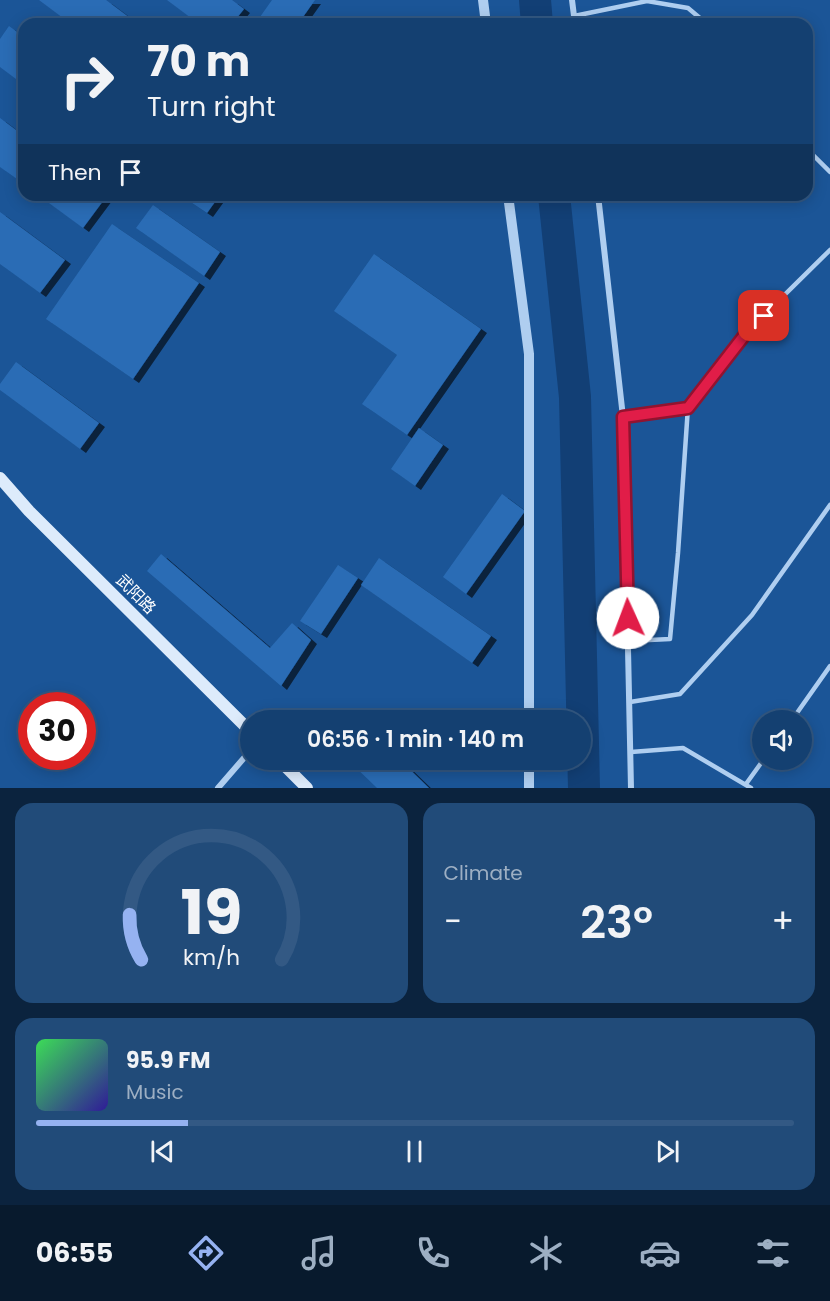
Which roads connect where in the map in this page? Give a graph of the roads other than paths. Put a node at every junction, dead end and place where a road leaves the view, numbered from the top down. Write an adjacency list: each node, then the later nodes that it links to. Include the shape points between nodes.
1 (483, 0): 4 (street)
2 (572, 0): 3 (street)
3 (574, 16): 5 (lane, via 647,1 688,8)
4 (485, 18)
5 (700, 18)
6 (813, 155): 7 (lane)
7 (830, 172)
8 (509, 201): 18 (street, via 529,354)
9 (599, 201): 12 (street)
10 (830, 250): 11 (lane, via 747,332)
11 (688, 408): 12 (lane); 15 (lane, via 670,639)
12 (623, 417): 15 (street)
13 (0, 478): 20 (main road, 武阳路)
14 (830, 505): 17 (lane, via 752,615 680,694)
15 (629, 641): 17 (street)
16 (830, 666): 19 (lane)
17 (630, 702): 21 (street)
18 (529, 710)
19 (799, 710)
20 (240, 721)
21 (631, 752): 26 (lane, via 683,748); 30 (street)
22 (240, 763): 27 (street)
23 (289, 770): 28 (main road)
24 (529, 770): 29 (street)
25 (758, 770): 26 (lane)
26 (749, 786)
27 (218, 788)
28 (307, 788)
29 (529, 788)
30 (631, 788)

